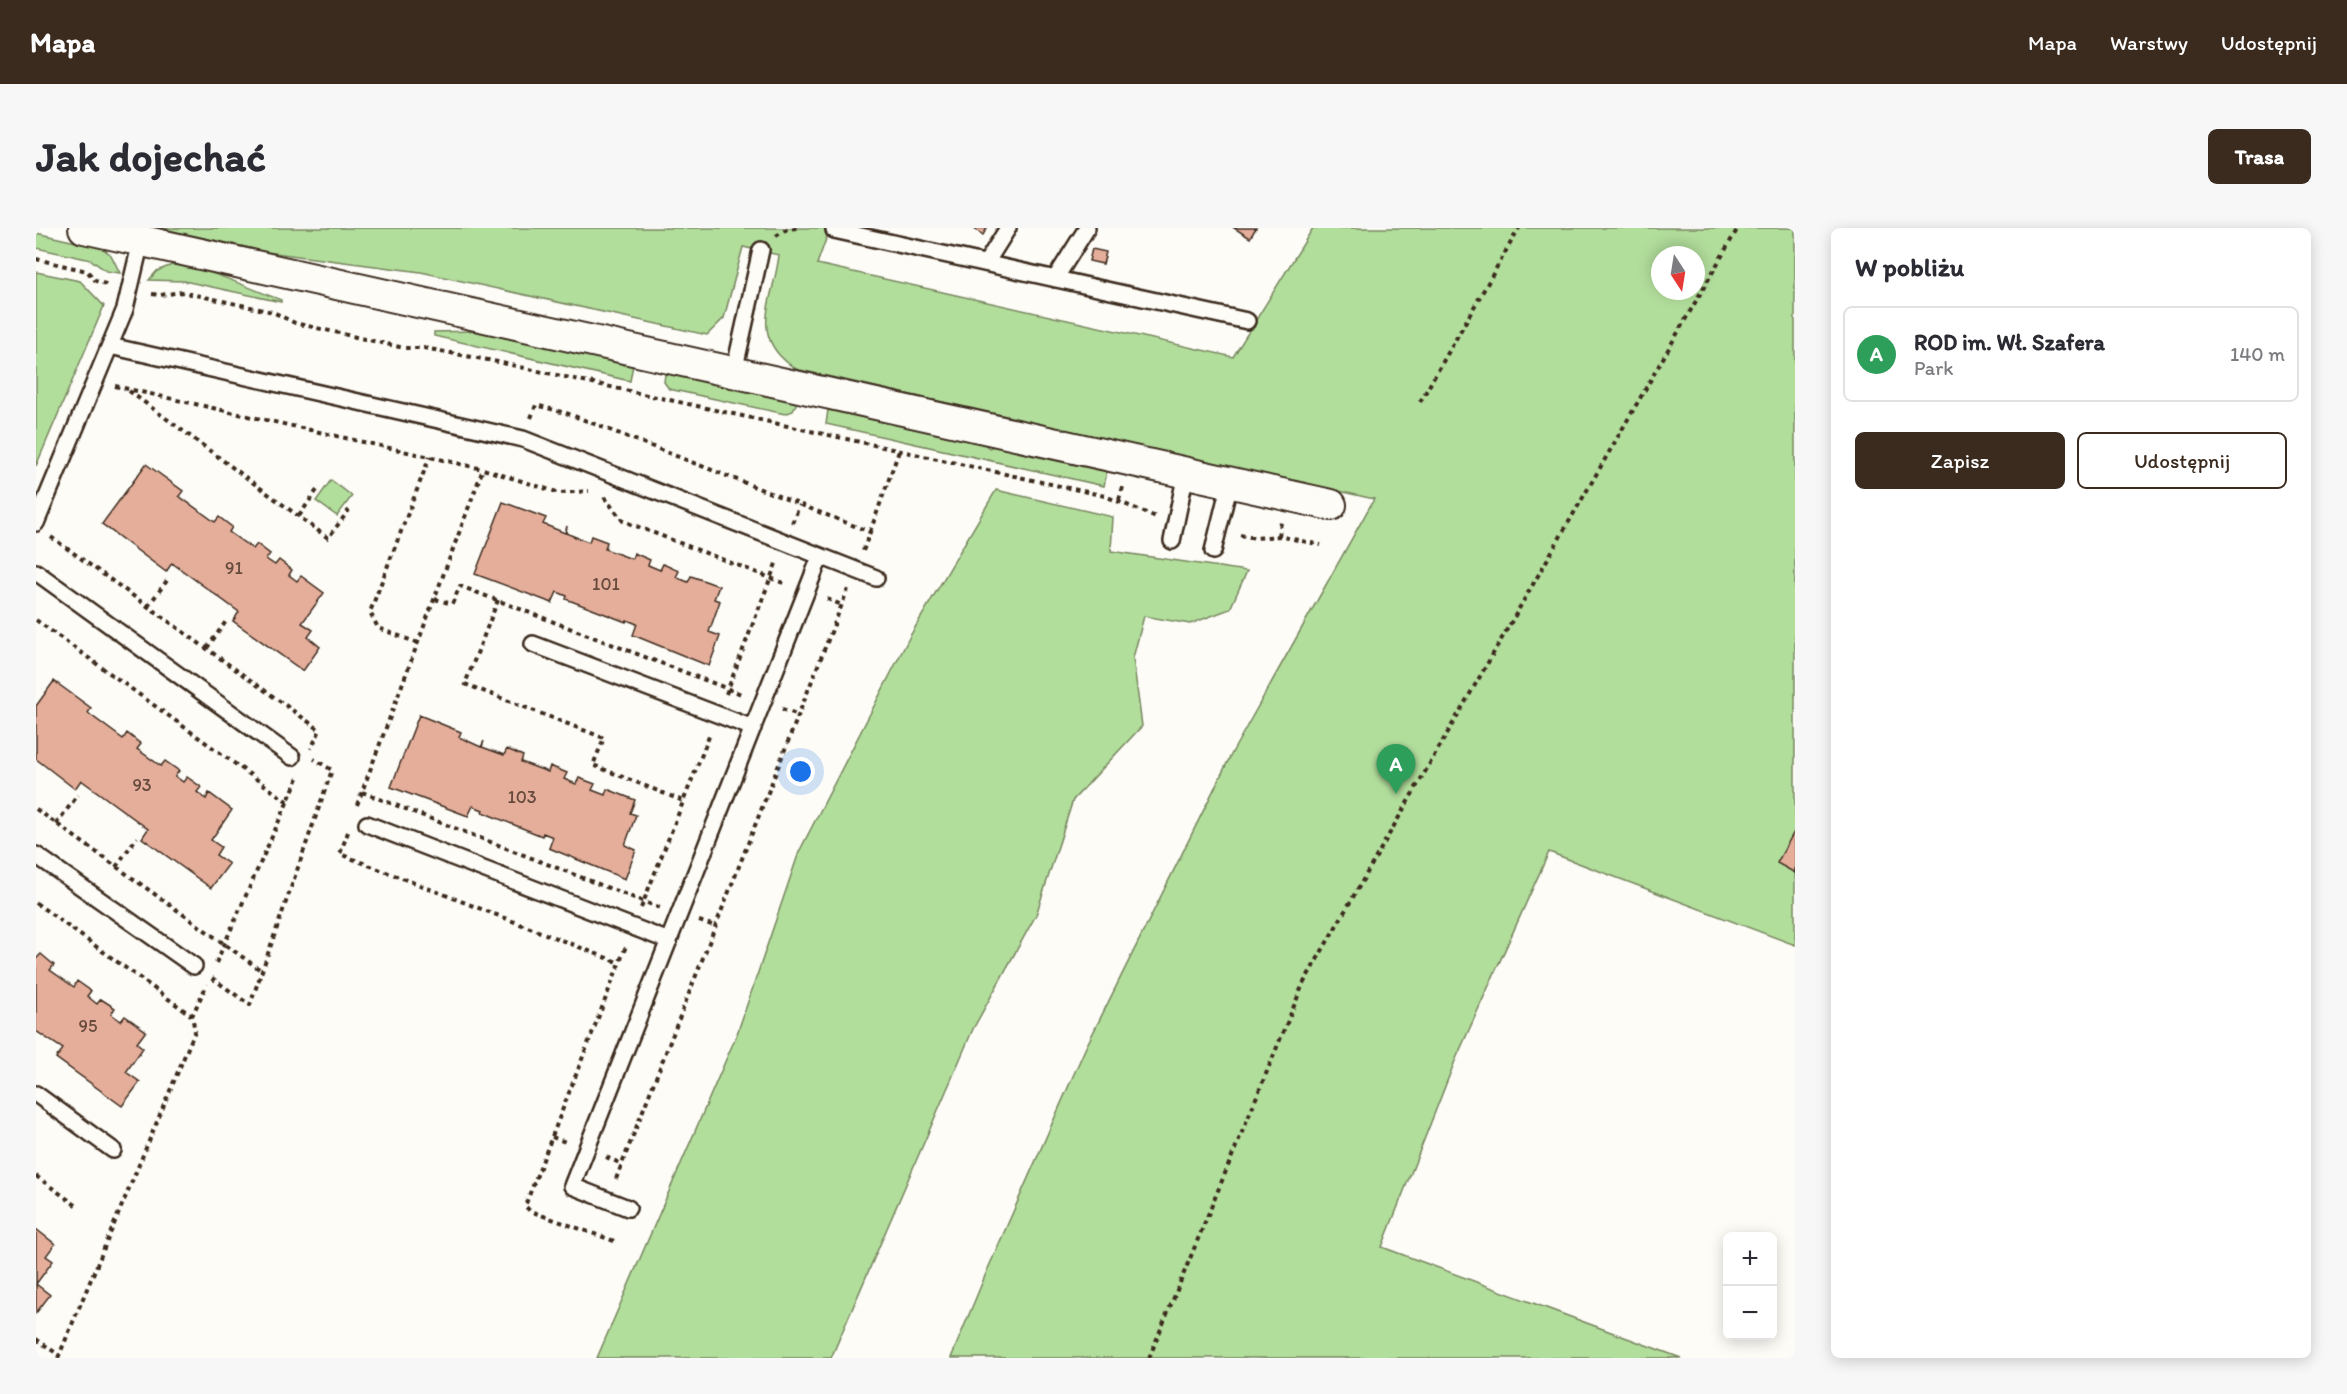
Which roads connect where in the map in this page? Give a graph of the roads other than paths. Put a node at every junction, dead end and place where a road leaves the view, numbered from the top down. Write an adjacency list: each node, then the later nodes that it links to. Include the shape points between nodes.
1 (84, 228): 5 (street)
2 (1008, 228): 7 (lane)
3 (1087, 228): 8 (lane)
4 (834, 230): 7 (lane)
5 (141, 241): 10 (lane, via 125,309); 11 (street)
6 (761, 250): 11 (lane)
7 (986, 263): 8 (lane)
8 (1055, 279): 9 (lane)
9 (1247, 321)
10 (110, 346): 15 (lane); 18 (lane, via 522,439)
11 (734, 372): 12 (street)
12 (1186, 473): 13 (street); 16 (lane)
13 (1230, 482): 14 (street); 17 (lane)
14 (1331, 505)
15 (36, 523)
16 (1172, 542)
17 (1213, 550)
18 (820, 556): 20 (lane); 22 (lane)
19 (36, 572): 23 (lane)
20 (876, 578)
21 (533, 644): 22 (lane)
22 (753, 728): 26 (lane)
23 (292, 757)
24 (367, 824): 26 (lane)
25 (36, 855): 27 (lane)
26 (669, 941): 30 (lane, via 572,1186)
27 (194, 966)
28 (36, 1094): 29 (lane)
29 (113, 1150)
30 (628, 1208)

